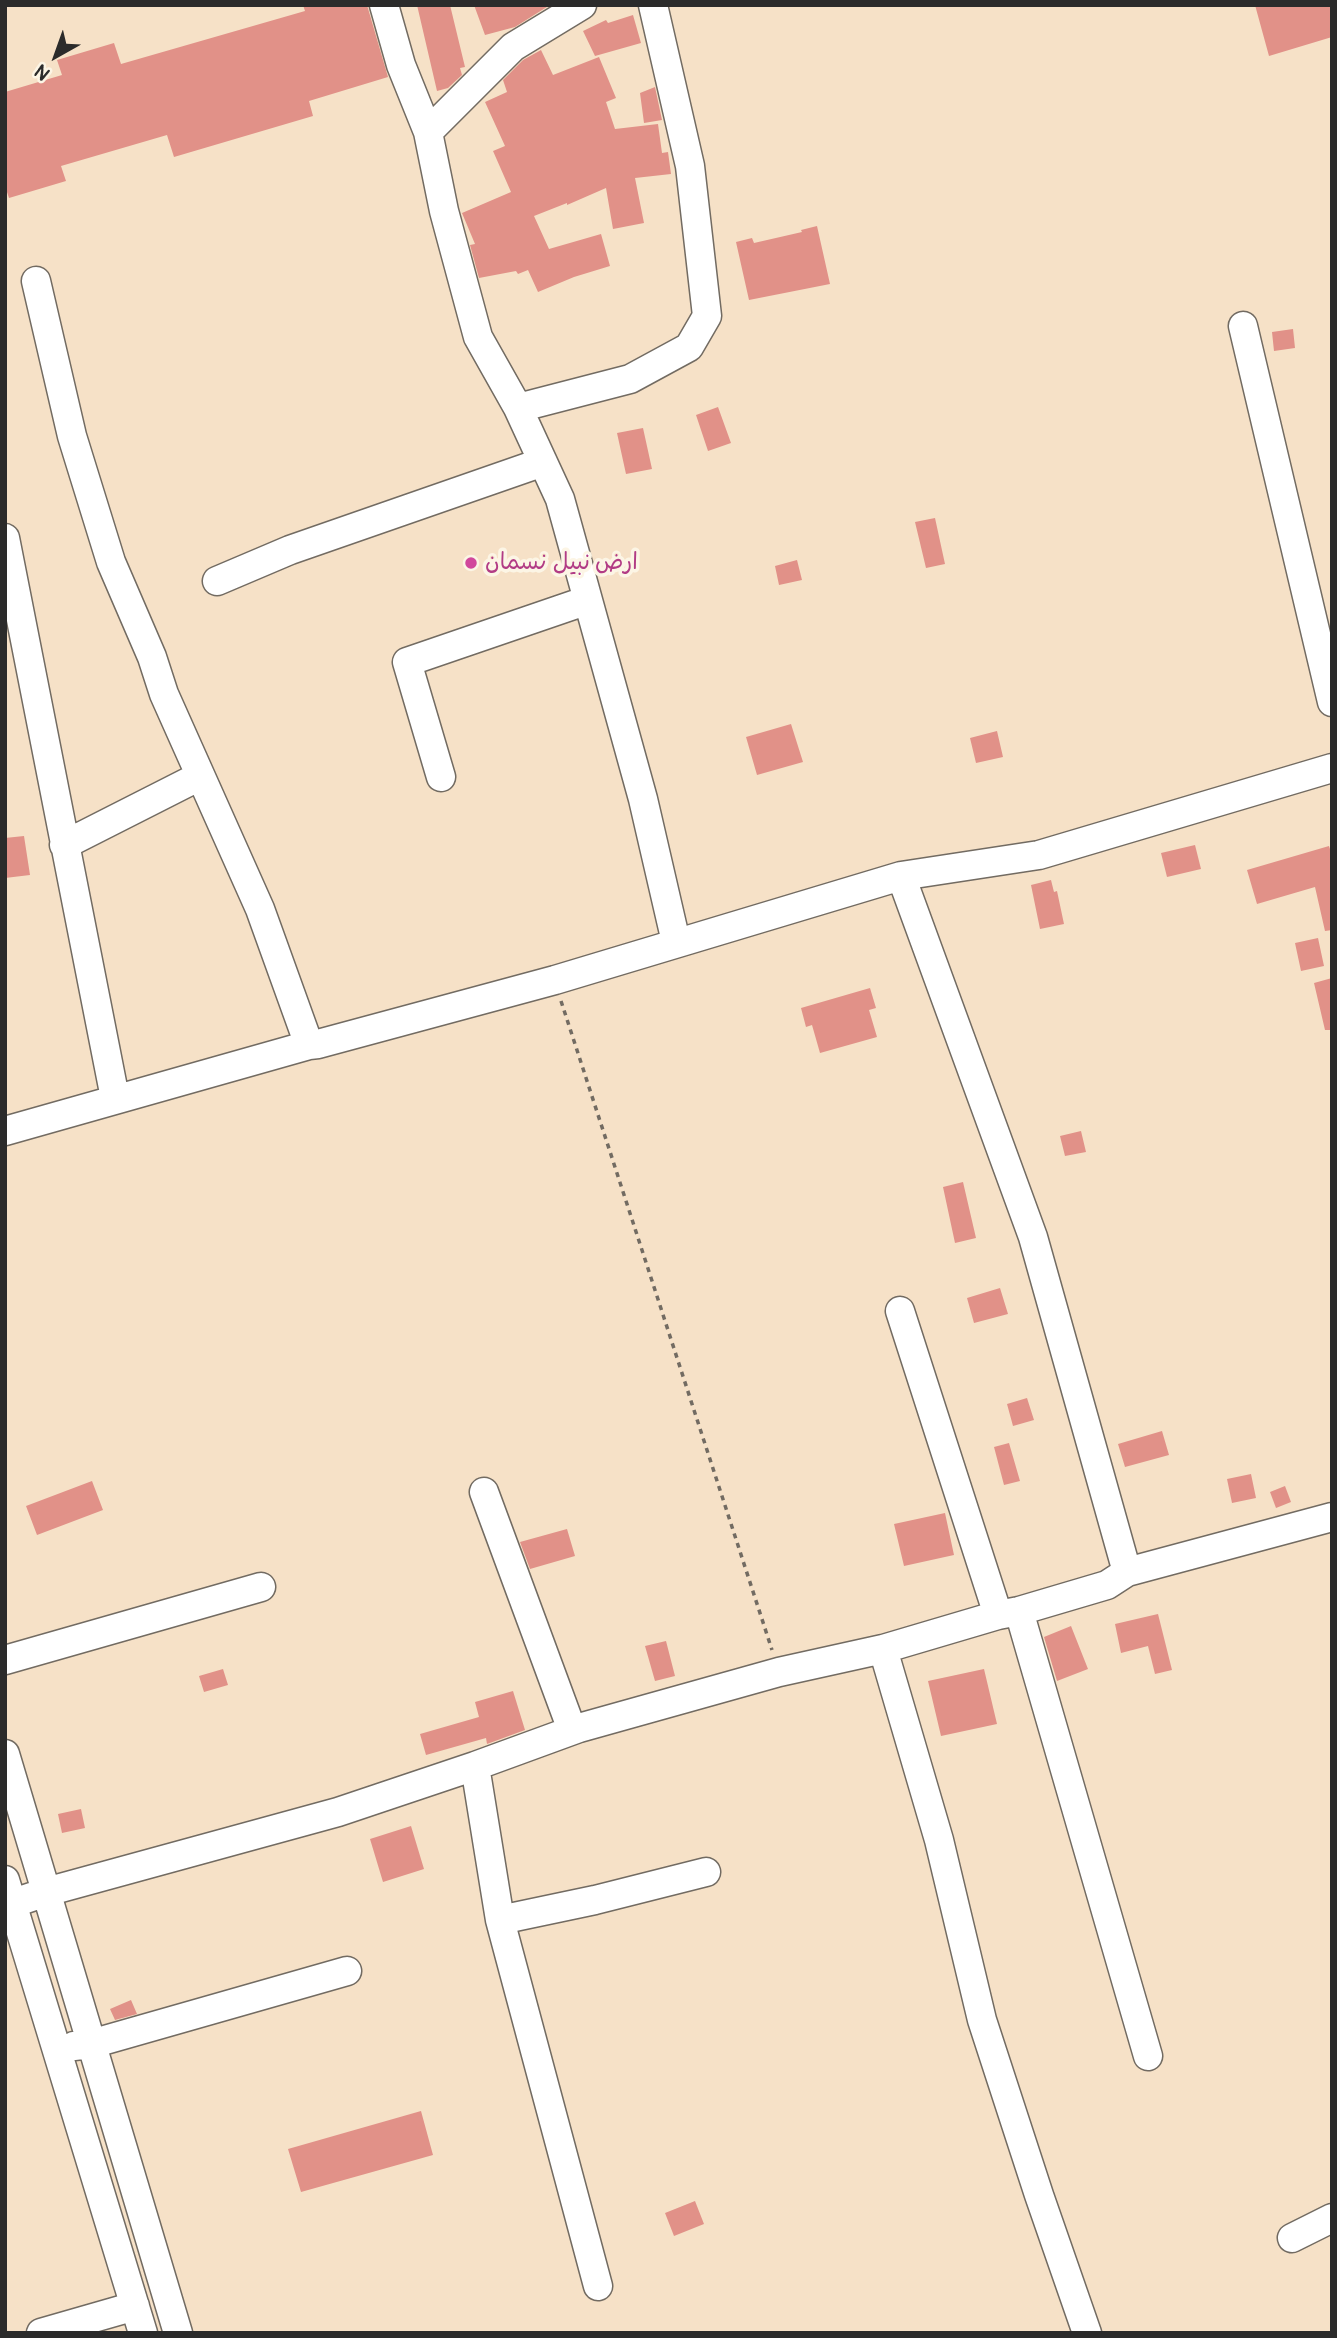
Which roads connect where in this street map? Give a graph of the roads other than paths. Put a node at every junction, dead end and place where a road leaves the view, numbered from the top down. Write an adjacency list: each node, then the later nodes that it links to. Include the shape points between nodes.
1 (384, 5): 4 (street, via 401,65)
2 (582, 5): 4 (street, via 513,47)
3 (653, 5): 7 (street, via 690,166 707,316 689,347 630,379)
4 (428, 132): 7 (street, via 478,337)
5 (36, 281): 14 (street, via 72,436 111,562)
6 (1243, 326): 12 (street)
7 (518, 408): 8 (street)
8 (543, 462): 10 (street, via 290,550); 11 (street, via 560,499)
9 (5, 538): 16 (street)
10 (217, 581)
11 (588, 600): 15 (street, via 407,662); 18 (street, via 643,799)
12 (1332, 702)
13 (1332, 768): 17 (street, via 1039,855)
14 (200, 776): 16 (street); 19 (street, via 260,909)
15 (441, 777)
16 (64, 845): 20 (street)
17 (901, 876): 18 (street); 25 (street, via 1033,1237)
18 (676, 942): 19 (street, via 555,980)
19 (309, 1045): 20 (street)
20 (115, 1098): 21 (street)
21 (5, 1131)
22 (900, 1311): 27 (street)
23 (484, 1492): 30 (street)
24 (1332, 1517): 25 (street)
25 (1127, 1572): 27 (street, via 1107,1585)
26 (261, 1587): 29 (street)
27 (1009, 1613): 28 (street); 40 (street)
28 (883, 1648): 30 (street); 48 (street, via 939,1840 982,2020)
29 (5, 1660)
30 (572, 1730): 32 (street)
31 (5, 1754): 34 (street)
32 (475, 1766): 34 (street, via 338,1812); 36 (street)
33 (706, 1872): 36 (street)
34 (46, 1892): 35 (street); 38 (street)
35 (8, 1897): 39 (street)
36 (500, 1920): 43 (street)
37 (347, 1971): 38 (street)
38 (91, 2044): 39 (street); 47 (street)
39 (57, 2049): 44 (street)
40 (1148, 2056)
41 (1332, 2218): 42 (street)
42 (1292, 2238)
43 (598, 2286)
44 (135, 2306): 45 (street); 46 (street)
45 (41, 2333)
46 (143, 2333)
47 (178, 2333)
48 (1087, 2333)

